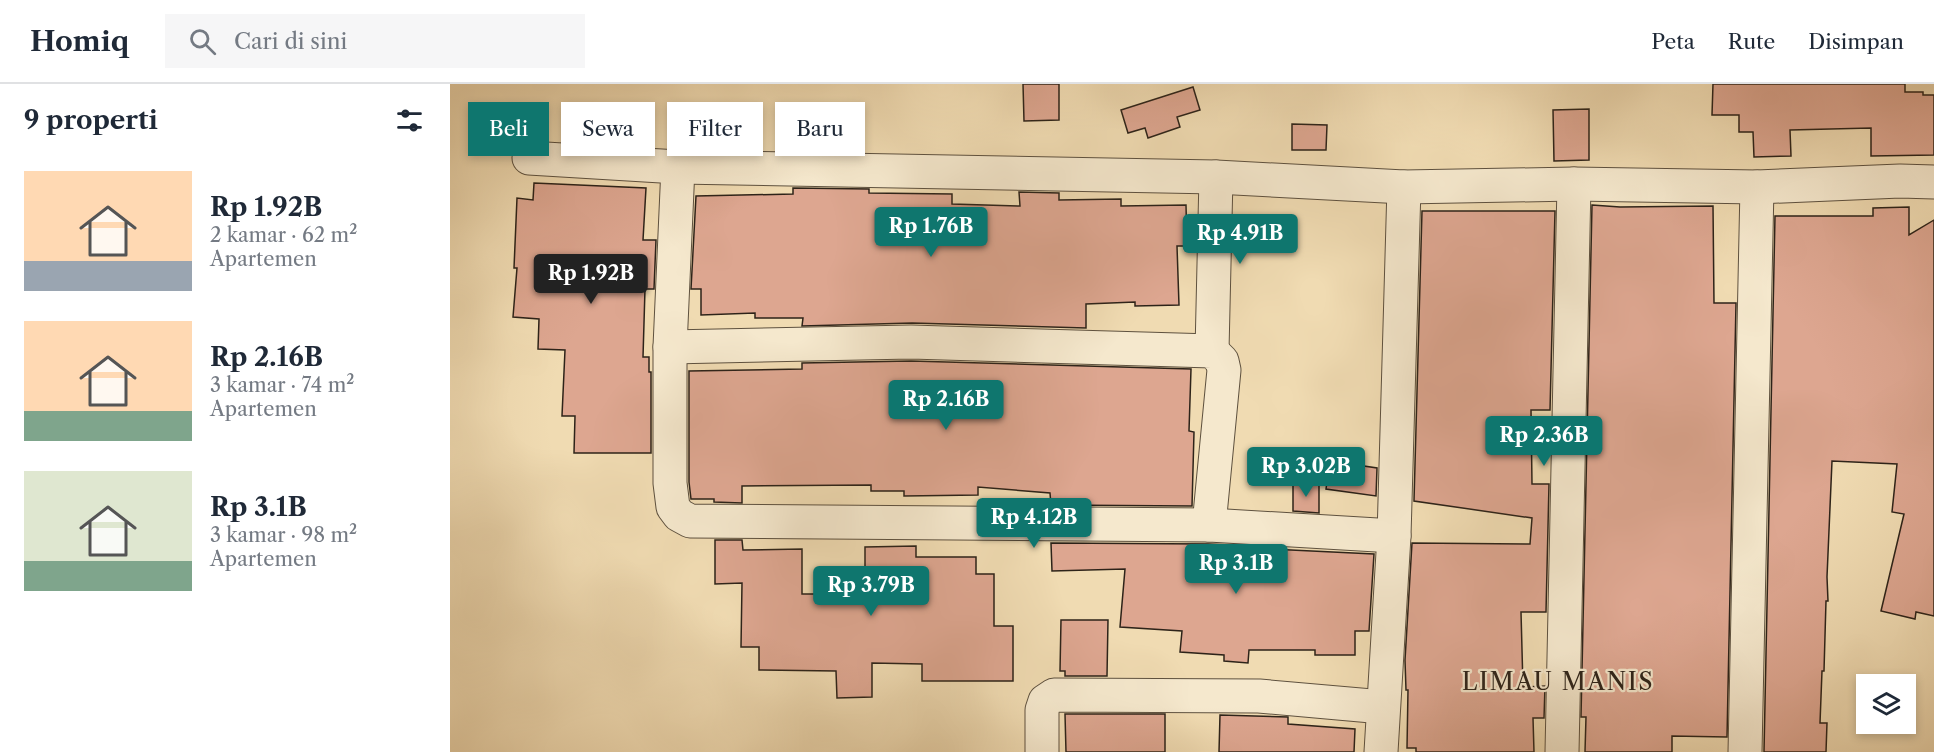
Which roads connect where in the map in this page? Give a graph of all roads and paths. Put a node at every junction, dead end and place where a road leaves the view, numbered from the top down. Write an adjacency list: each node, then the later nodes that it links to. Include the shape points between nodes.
1 (529, 158): 2 (street)
2 (678, 167): 3 (street); 8 (street)
3 (1216, 177): 6 (street); 9 (street)
4 (1934, 182): 7 (street)
5 (1574, 184): 6 (street); 7 (street); 15 (street)
6 (1404, 187): 11 (street)
7 (1758, 187): 16 (street)
8 (670, 347): 9 (street, via 911,342); 10 (street, via 670,483 673,507 690,521)
9 (1212, 351): 10 (street, via 1222,361 1224,370)
10 (1209, 525): 11 (street)
11 (1394, 536): 12 (street)
12 (1383, 707): 13 (street, via 1259,696 1054,695 1045,701 1042,710); 14 (street)
13 (1042, 752)
14 (1381, 752)
15 (1562, 752)
16 (1745, 752)

